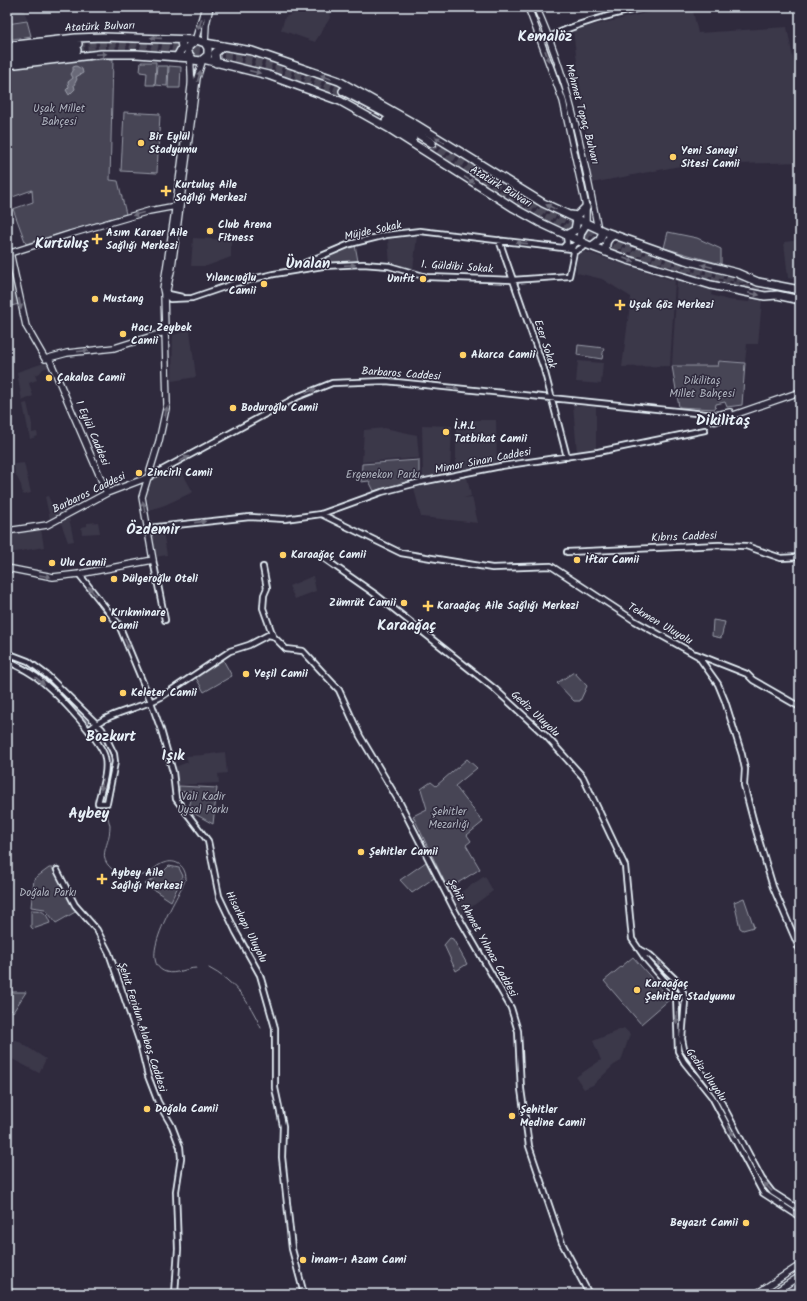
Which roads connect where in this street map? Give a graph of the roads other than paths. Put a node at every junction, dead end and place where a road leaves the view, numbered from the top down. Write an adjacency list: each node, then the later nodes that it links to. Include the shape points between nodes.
1 (205, 7): 9 (main road, one-way to 9)
2 (210, 7): 10 (main road)
3 (528, 7): 7 (main road, Mehmet Topaç Bulvarı)
4 (536, 7): 6 (main road, Mehmet Topaç Bulvarı)
5 (644, 7): 6 (street)
6 (549, 35): 7 (main road, via 546,41); 22 (main road, Mehmet Topaç Bulvarı, via 568,94)
7 (541, 39): 23 (main road, Mehmet Topaç Bulvarı, one-way to 23, via 562,101)
8 (181, 40): 9 (highway, Atatürk Bulvarı); 11 (highway, Atatürk Bulvarı, one-way to 11, via 103,37); 14 (highway, via 182,48)
9 (195, 41): 10 (highway, Atatürk Bulvarı); 15 (highway, via 190,44 188,50)
10 (205, 43): 12 (highway, Atatürk Bulvarı); 17 (highway, via 208,52)
11 (7, 46)
12 (224, 46): 18 (highway, via 215,53); 26 (highway, Atatürk Bulvarı, one-way to 12, via 513,186 409,121 339,82 258,53)
13 (7, 52): 16 (highway, Atatürk Bulvarı, via 78,47)
14 (177, 57): 15 (highway, Atatürk Bulvarı); 19 (highway, Atatürk Bulvarı, one-way to 14, via 101,54)
15 (191, 58): 17 (highway, Atatürk Bulvarı); 24 (main road, via 191,84)
16 (7, 59)
17 (203, 60): 18 (highway, Atatürk Bulvarı); 42 (main road, one-way to 17, via 167,290 172,266 198,78)
18 (216, 63): 31 (highway, Atatürk Bulvarı, one-way to 31, via 268,75 346,104 514,208)
19 (7, 65)
20 (342, 94): 21 (highway, via 385,113)
21 (430, 145)
22 (586, 167): 23 (main road); 29 (main road, Mehmet Topaç Bulvarı)
23 (578, 169): 25 (main road, Mehmet Topaç Bulvarı)
24 (176, 206): 38 (main road, one-way to 38); 42 (main road)
25 (586, 207): 26 (highway, via 577,216); 28 (main road, Mehmet Topaç Bulvarı)
26 (567, 215): 27 (highway, Atatürk Bulvarı)
27 (577, 219): 28 (highway, Atatürk Bulvarı); 31 (highway, via 576,230)
28 (586, 224): 29 (highway, Atatürk Bulvarı); 33 (highway)
29 (601, 230): 30 (highway, Atatürk Bulvarı); 34 (highway, via 600,240)
30 (614, 235): 37 (highway, via 606,242); 41 (highway, Atatürk Bulvarı, one-way to 30, via 758,282)
31 (566, 236): 33 (highway, Atatürk Bulvarı); 35 (street, via 567,243)
32 (499, 240): 35 (street, Müjde Sokak, one-way to 32); 39 (street, Müjde Sokak, via 420,231 386,235 331,251); 40 (street, Eser Sokak)
33 (579, 241): 34 (highway, Atatürk Bulvarı); 35 (street, via 573,246)
34 (590, 246): 36 (street, via 580,247); 37 (highway, Atatürk Bulvarı)
35 (563, 248): 36 (street, Müjde Sokak, via 572,249)
36 (574, 252): 40 (street, 1. Güldibi Sokak, via 569,276)
37 (606, 252): 43 (highway, Atatürk Bulvarı, one-way to 43, via 657,270 712,285 764,296)
38 (8, 253): 45 (main road, 1 Eylül Caddesi, one-way to 45, via 26,326)
39 (298, 269): 40 (street, 1. Güldibi Sokak, one-way to 40, via 363,264 389,266 427,276); 42 (street, Müjde Sokak, via 236,283 192,298)
40 (513, 280): 47 (street, Eser Sokak)
41 (800, 290)
42 (164, 293): 44 (main road)
43 (800, 300)
44 (165, 332): 45 (main road, one-way to 44, via 67,353 114,348); 51 (main road, one-way to 44, via 167,404)
45 (47, 359): 52 (main road, 1 Eylül Caddesi)
46 (800, 392): 48 (main road)
47 (552, 399): 48 (street, Barbaros Caddesi); 50 (street, Eser Sokak); 51 (street, Barbaros Caddesi, one-way to 47, via 297,398 332,383 386,381)
48 (717, 416)
49 (705, 430): 50 (street, Mimar Sinan Caddesi)
50 (567, 457): 53 (street, Mimar Sinan Caddesi, via 501,466 410,485 382,492)
51 (149, 477): 52 (main road, Barbaros Caddesi); 54 (main road, one-way to 51, via 142,497)
52 (107, 493): 55 (main road, Barbaros Caddesi, via 47,525)
53 (321, 514): 54 (street, Mimar Sinan Caddesi, one-way to 53, via 250,517 285,519); 66 (street, Tekmen Uluyolu, via 401,553 492,568 552,566 635,621)
54 (148, 528): 59 (main road)
55 (7, 531)
56 (567, 552): 58 (street, Kıbrıs Caddesi, via 719,545 746,546 781,558)
57 (322, 557): 75 (street, Gediz Uluyolu, via 374,594 502,695 542,731 579,770 588,783 625,866 632,939)
58 (800, 557)
59 (153, 560): 62 (main road); 63 (street)
60 (263, 567): 64 (street, Şehit Ahmet Yılmaz Caddesi, via 267,588 263,608)
61 (7, 568): 62 (main road, one-way to 62, via 53,577)
62 (79, 574): 68 (street, Hisarkapı Uluyolu, via 119,625)
63 (165, 620)
64 (273, 636): 68 (street, via 268,635 230,651); 85 (street, Şehit Ahmet Yılmaz Caddesi, via 286,649 303,651 339,690 360,736 400,803 454,909 511,1008 518,1031 521,1089 529,1146 562,1244)
65 (7, 653): 70 (street, via 28,661 48,676)
66 (693, 653): 69 (street, via 747,674); 76 (street, Tekmen Uluyolu, via 712,674 725,701 742,755 745,769 744,785 773,887)
67 (7, 661): 72 (street, one-way to 72, via 26,669 44,683)
68 (152, 702): 70 (street, via 110,716); 84 (street, Hisarkapı Uluyolu, via 169,754 176,799 208,840 219,896 260,975 274,1018 275,1088 283,1126 282,1157 292,1249)
69 (800, 707)
70 (96, 724): 71 (street); 72 (street)
71 (102, 729): 73 (street); 73 (street, one-way to 71, via 102,747 106,767 98,803 108,803 115,762 114,754)
72 (89, 730): 73 (street)
73 (94, 735)
74 (57, 870): 83 (street, Şehit Feridun Alabaş Caddesi, via 76,905 96,930 109,953 140,1043 148,1076 180,1147 176,1191 178,1249)
75 (640, 950): 77 (street, Gediz Uluyolu, one-way to 75, via 712,1086 684,1049 682,1039 685,1001 678,982 650,955); 78 (street, Gediz Uluyolu, one-way to 78, via 676,994 678,1051 709,1093)
76 (800, 950)
77 (728, 1113): 78 (street); 79 (street, Gediz Uluyolu, one-way to 77, via 766,1187)
78 (722, 1116): 80 (street, Gediz Uluyolu, one-way to 80, via 763,1193)
79 (800, 1210)
80 (800, 1217)
81 (800, 1265): 86 (main road)
82 (800, 1276): 87 (main road)
83 (175, 1294)
84 (304, 1294)
85 (589, 1294)
86 (756, 1294)
87 (772, 1294)

